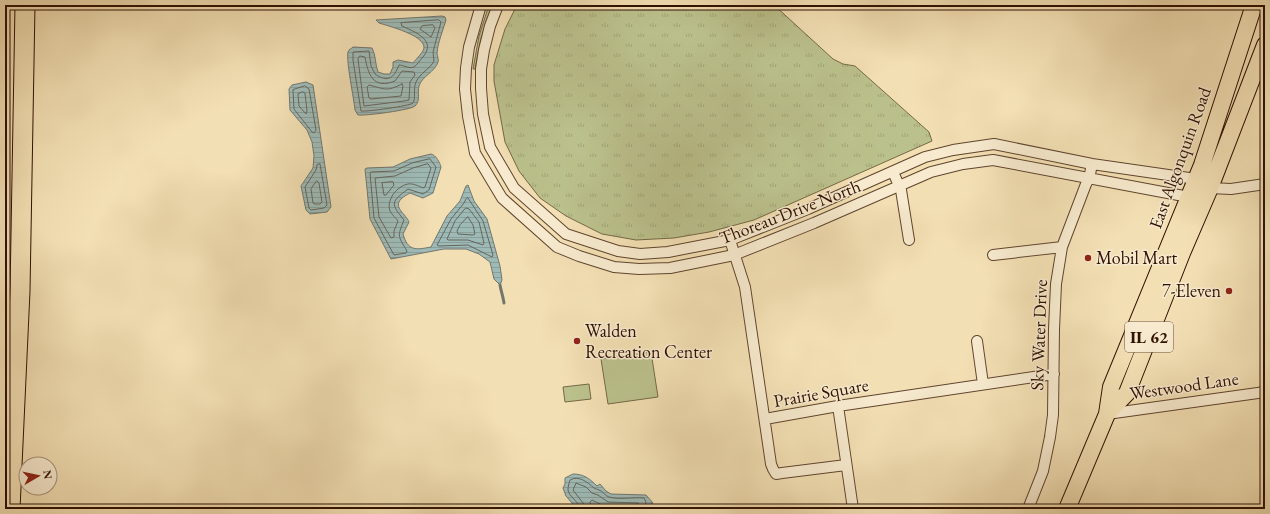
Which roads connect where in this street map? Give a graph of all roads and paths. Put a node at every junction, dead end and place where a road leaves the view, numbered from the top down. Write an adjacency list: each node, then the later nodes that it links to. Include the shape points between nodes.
1 (25, 5): 27 (highway, via 20,291)
2 (481, 5): 17 (street, Thoreau Drive North, via 466,68 468,116 475,153 502,198 557,248 614,267 670,268)
3 (498, 5): 14 (street, Thoreau Drive North, via 484,50 481,88 483,114 490,147 514,188 566,234 618,251 640,254 668,252)
4 (1254, 5): 9 (main road, East Algonquin Road / IL 62)
5 (1265, 45): 12 (main road, East Algonquin Road / IL 62)
6 (1092, 164): 7 (street, Thoreau Drive North, via 994,144 925,157); 8 (street, Sky Water Drive); 9 (street, Thoreau Drive North)
7 (893, 172): 11 (street); 14 (street, Thoreau Drive North)
8 (1089, 179): 11 (street, Thoreau Drive North, via 993,160 931,172); 13 (street, Thoreau Drive North); 16 (street, Sky Water Drive)
9 (1196, 179): 12 (street); 13 (main road, East Algonquin Road / IL 62)
10 (1265, 184): 12 (street, via 1231,189)
11 (899, 186): 15 (street); 17 (street, Thoreau Drive North)
12 (1210, 188): 13 (street); 24 (main road, East Algonquin Road / IL 62, via 1127,393)
13 (1189, 197): 24 (main road, East Algonquin Road / IL 62, via 1111,387)
14 (730, 240): 17 (street)
15 (909, 240)
16 (1062, 247): 18 (street); 20 (street, Sky Water Drive, via 1056,284)
17 (734, 255): 25 (street, via 745,287)
18 (993, 255)
19 (977, 341): 21 (street)
20 (1054, 374): 21 (street, Prairie Square); 29 (street, Sky Water Drive, via 1054,415 1050,437 1043,471)
21 (984, 384): 23 (street, Prairie Square)
22 (1265, 392): 24 (street, Westwood Lane)
23 (838, 406): 25 (street, Prairie Square); 26 (street)
24 (1107, 414): 30 (main road, East Algonquin Road / IL 62)
25 (765, 419): 26 (street, Prairie Square, via 771,464 776,474)
26 (846, 465): 28 (street)
27 (10, 509)
28 (853, 509)
29 (1028, 509)
30 (1067, 509)

